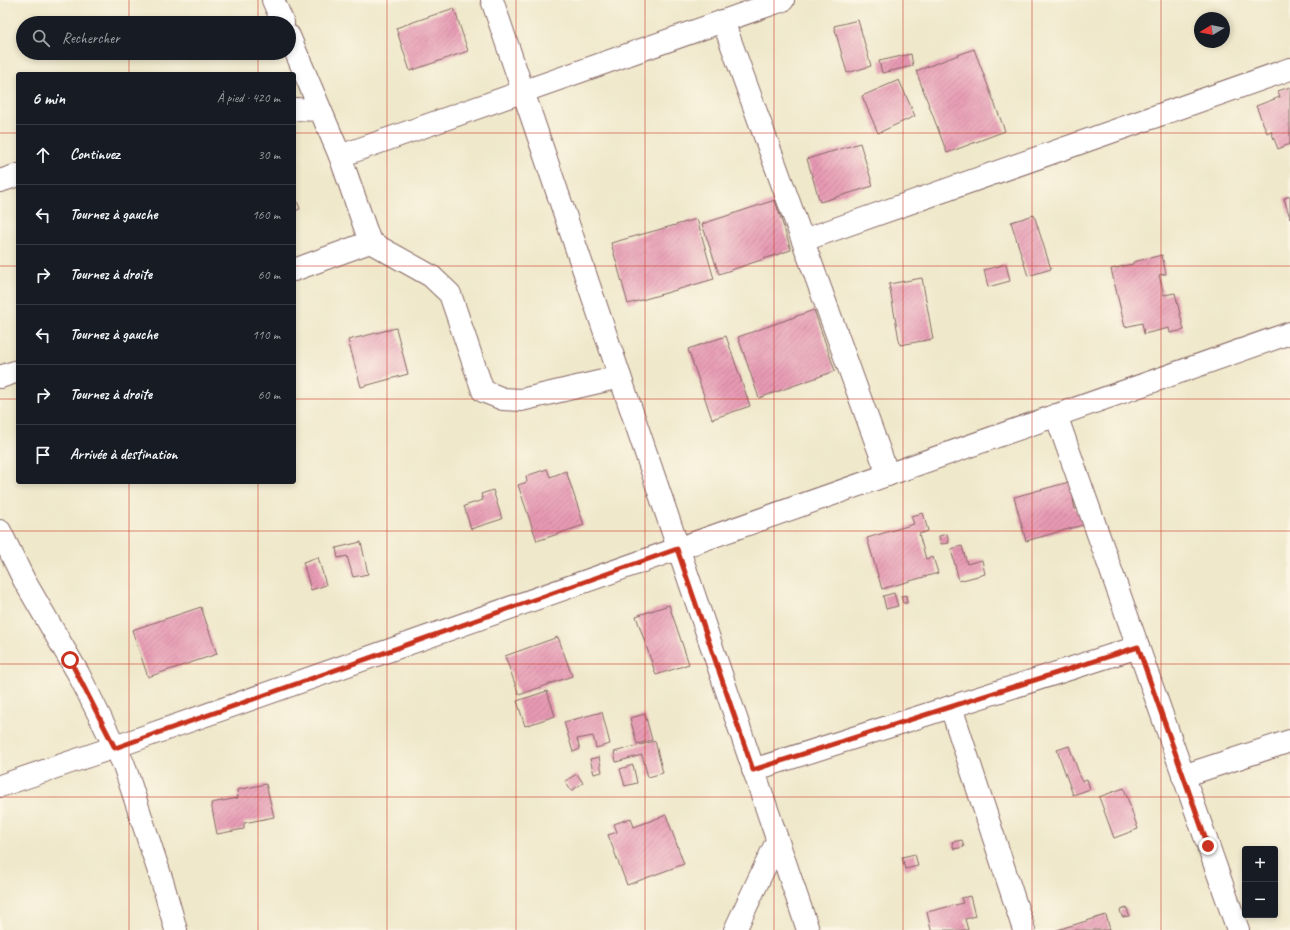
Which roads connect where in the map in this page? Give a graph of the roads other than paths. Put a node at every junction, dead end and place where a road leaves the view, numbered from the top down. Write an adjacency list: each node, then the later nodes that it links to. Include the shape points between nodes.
1 (273, 0): 4 (street)
2 (492, 0): 8 (street)
3 (783, 0): 5 (street)
4 (280, 16)
5 (723, 21): 8 (street); 14 (street)
6 (296, 53): 10 (street)
7 (1290, 69): 14 (street)
8 (523, 91): 11 (street); 19 (street)
9 (296, 109): 10 (street)
10 (320, 110): 11 (street)
11 (340, 156): 15 (street)
12 (16, 176): 13 (street)
13 (0, 181)
14 (804, 240): 22 (street)
15 (370, 242): 16 (street); 19 (street, via 431,276 450,294 483,391 503,399 521,400)
16 (296, 269)
17 (1290, 333): 21 (street)
18 (16, 372): 20 (street)
19 (620, 376): 24 (street)
20 (0, 377)
21 (1056, 415): 22 (street); 25 (street)
22 (888, 475): 24 (street)
23 (0, 532): 28 (street, via 24,580 78,673)
24 (677, 549): 28 (street); 29 (street)
25 (1138, 647): 26 (street); 30 (street)
26 (951, 707): 29 (street); 36 (street)
27 (1290, 741): 30 (street)
28 (115, 748): 31 (street); 33 (street, via 124,765)
29 (753, 770): 32 (street)
30 (1183, 776): 37 (street)
31 (0, 786)
32 (777, 841): 34 (street); 35 (street)
33 (176, 930)
34 (735, 930)
35 (808, 930)
36 (1024, 930)
37 (1238, 930)

